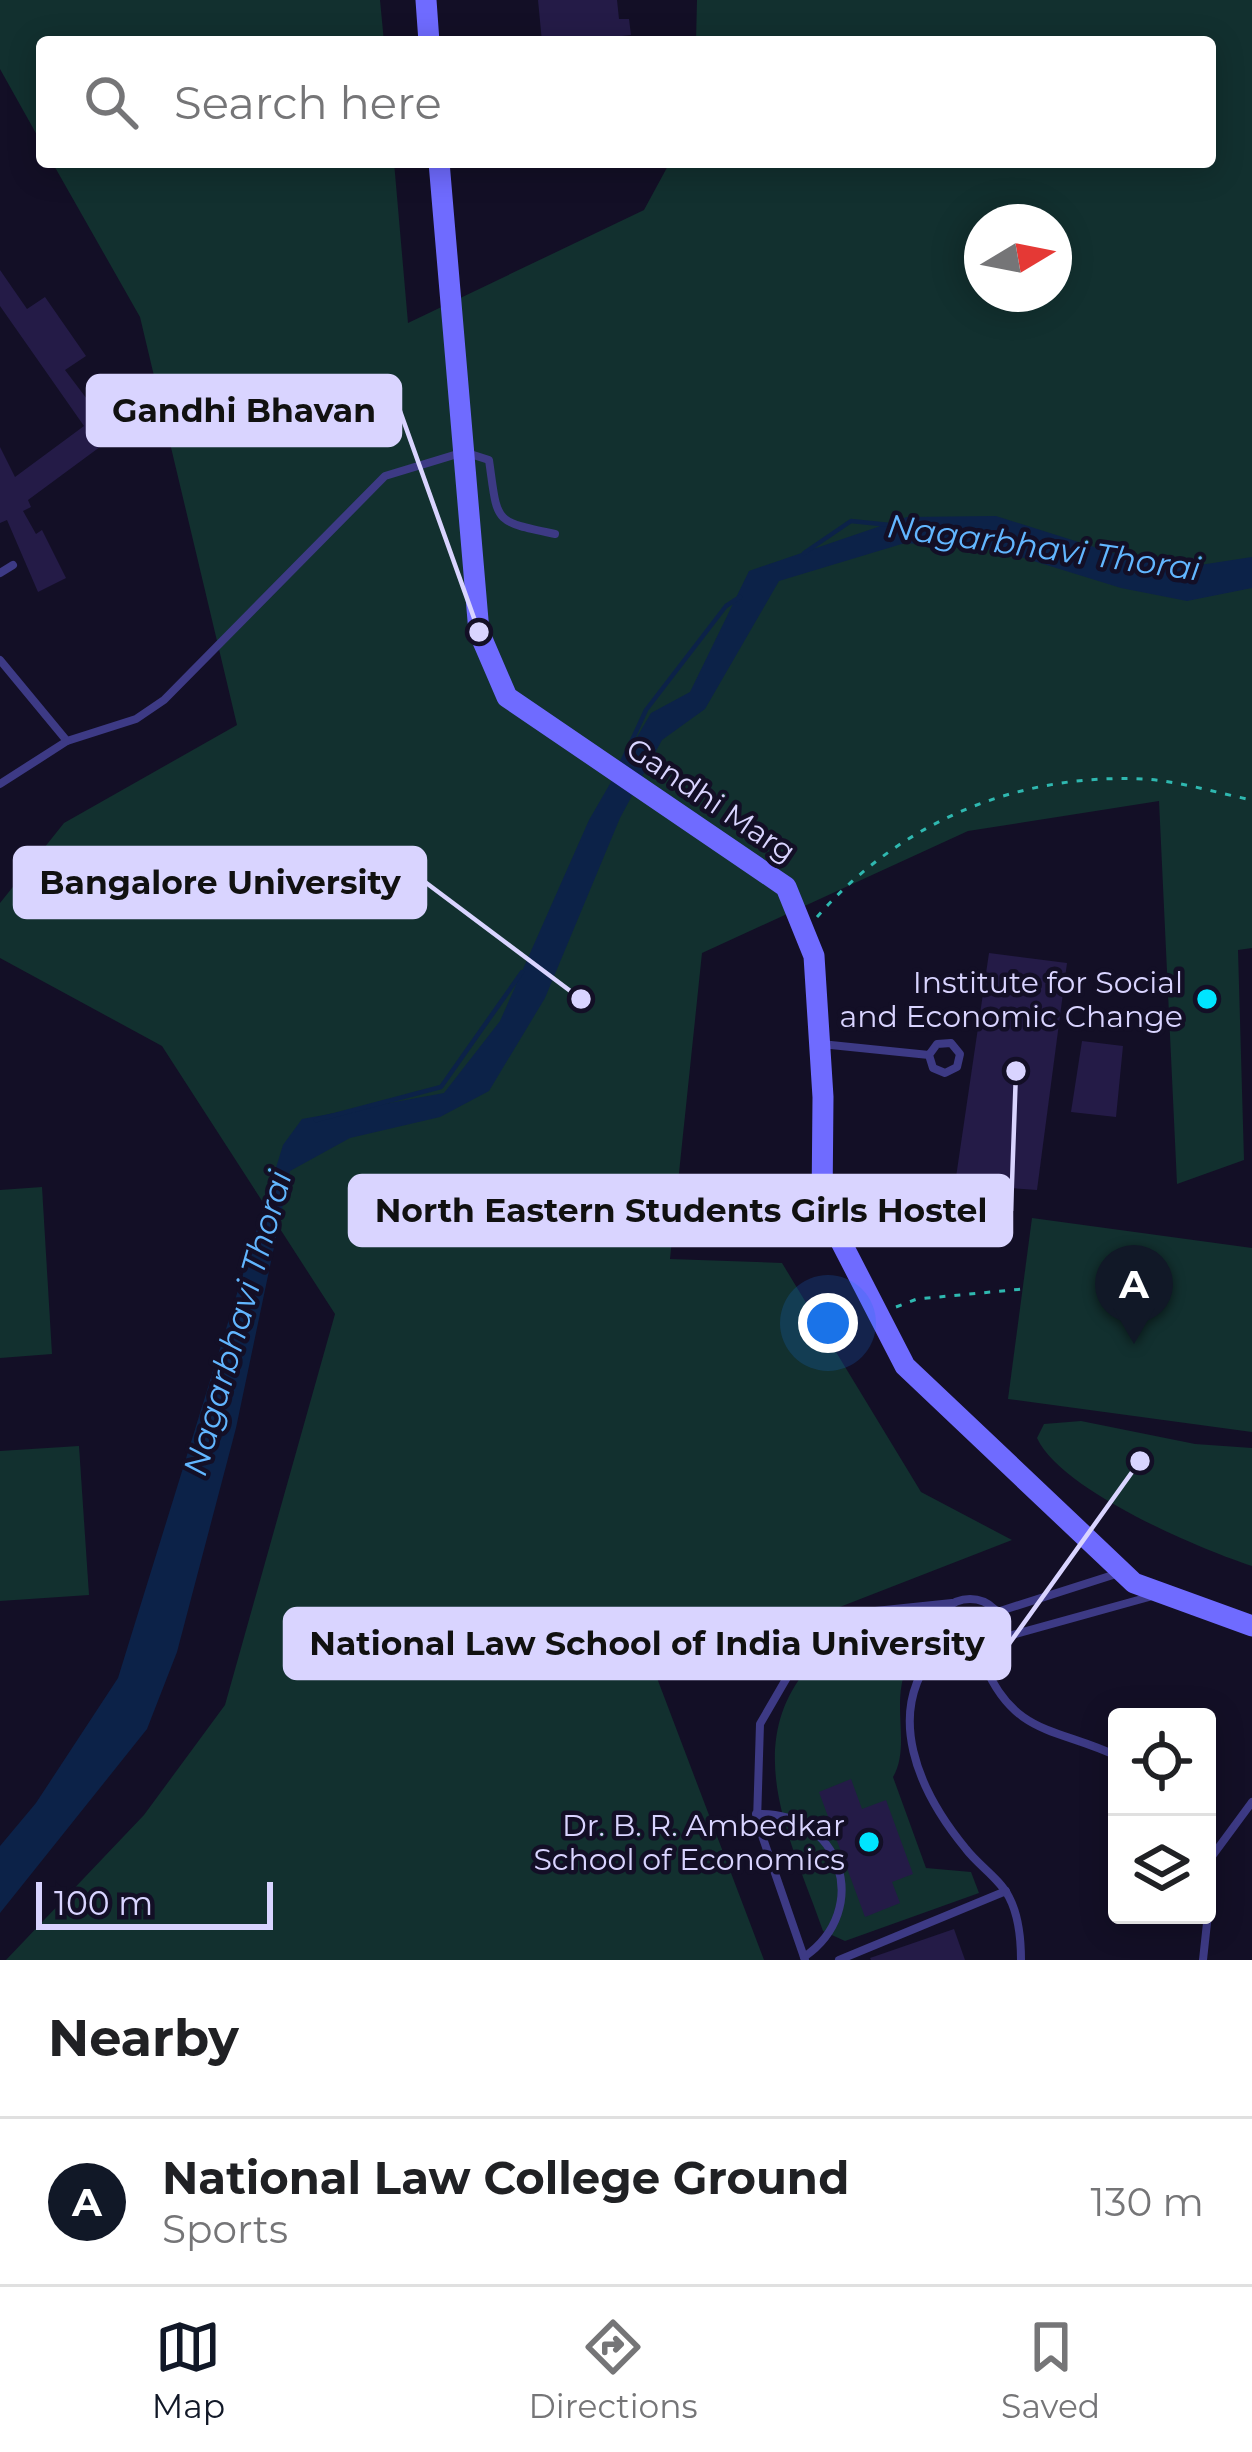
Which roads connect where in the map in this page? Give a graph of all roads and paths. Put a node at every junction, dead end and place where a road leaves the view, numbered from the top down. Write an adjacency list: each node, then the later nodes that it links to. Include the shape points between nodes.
1 (426, 0): 2 (main road)
2 (429, 36)
3 (440, 168): 4 (main road, Gandhi Marg)
4 (464, 452): 5 (lane, via 489,460 507,524); 9 (lane, via 386,476 164,700 136,719); 12 (main road, Gandhi Marg, via 479,632 507,697 786,887)
5 (555, 534)
6 (13, 566): 7 (lane)
7 (0, 574)
8 (0, 661): 9 (lane)
9 (67, 741): 10 (lane)
10 (0, 784)
11 (1252, 800): 12 (path, via 1145,779 1020,787 920,829 853,876)
12 (804, 932): 13 (main road, Gandhi Marg, via 814,956)
13 (820, 1044): 14 (lane); 16 (main road, Gandhi Marg, via 822,1205)
14 (929, 1054): 14 (lane, via 951,1043 960,1054 945,1073)
15 (1023, 1289): 16 (path, via 916,1299)
16 (878, 1314): 17 (main road, Gandhi Marg, via 904,1366)
17 (1124, 1572): 18 (main road, Gandhi Marg); 20 (lane)
18 (1162, 1593): 21 (main road, Gandhi Marg); 22 (lane)
19 (952, 1604): 20 (lane, via 979,1600); 23 (lane, via 936,1626); 27 (lane, via 856,1613 796,1662 760,1724)
20 (998, 1612): 22 (lane)
21 (1252, 1626)
22 (1005, 1637): 24 (lane)
23 (938, 1649): 24 (lane, via 963,1669); 29 (lane, via 913,1690 911,1746 950,1828)
24 (985, 1666): 25 (lane, via 1029,1724)
25 (1108, 1753)
26 (1252, 1802): 28 (lane)
27 (756, 1814): 31 (lane); 31 (lane, via 806,1824 838,1862 839,1916)
28 (1216, 1846)
29 (1006, 1891): 32 (lane); 33 (lane)
30 (1205, 1924): 34 (lane)
31 (804, 1959)
32 (839, 1960)
33 (1021, 1960)
34 (1203, 1960)

